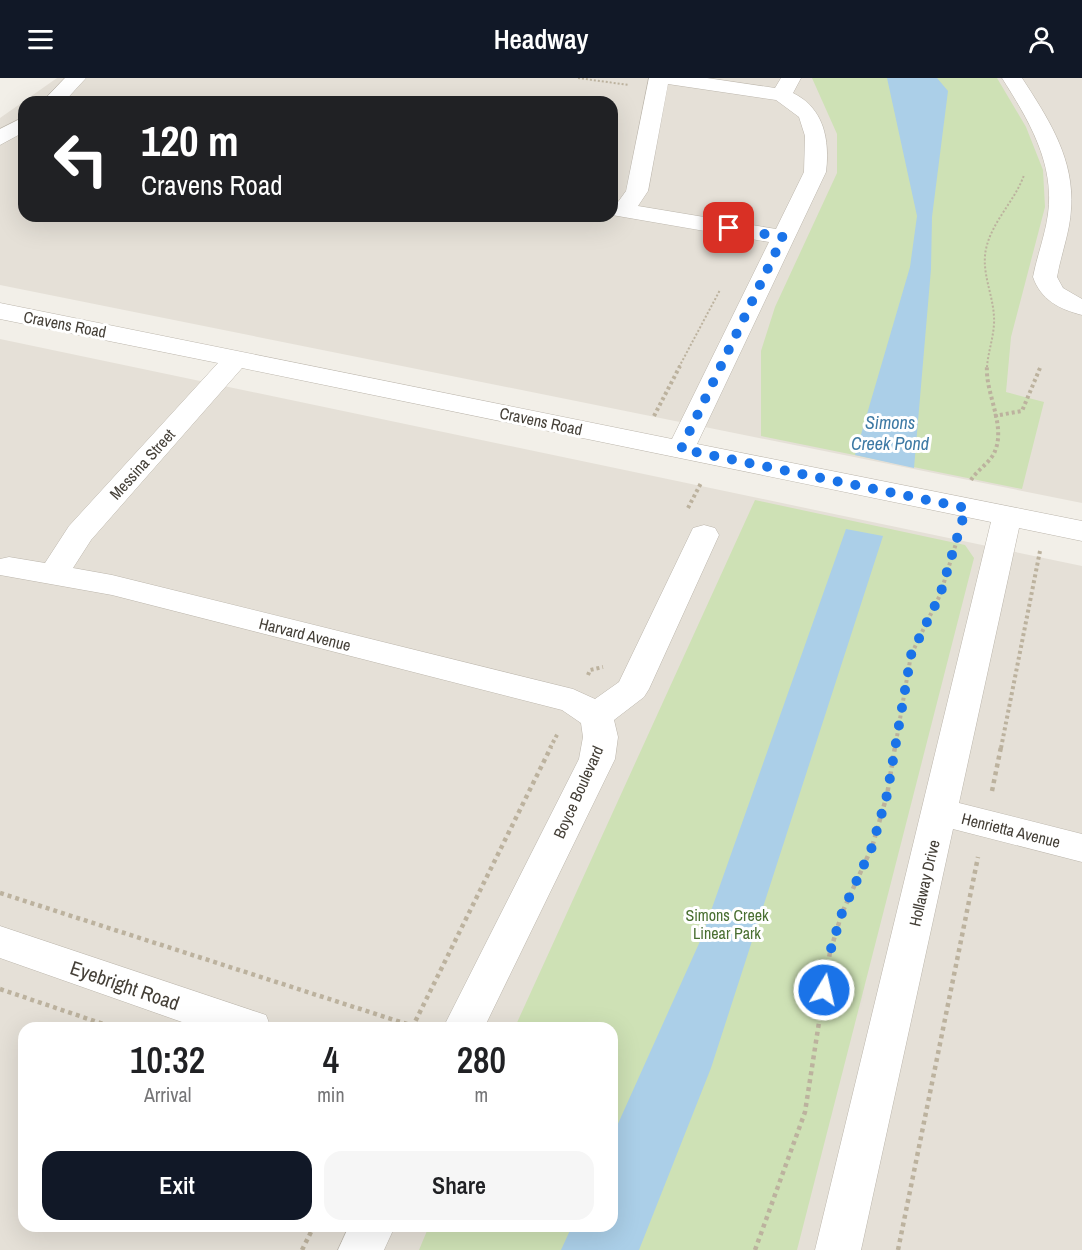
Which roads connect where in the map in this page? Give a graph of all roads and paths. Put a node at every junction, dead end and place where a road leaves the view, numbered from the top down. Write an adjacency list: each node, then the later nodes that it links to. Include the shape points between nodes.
1 (76, 78): 6 (street)
2 (659, 78): 10 (street, via 637,191)
3 (666, 78): 5 (street)
4 (1012, 78): 13 (street, via 1055,152 1061,181 1060,211 1045,277 1048,287 1057,296)
5 (786, 87): 11 (street, via 803,107 816,137 817,158 815,172)
6 (58, 96)
7 (18, 127): 8 (street)
8 (0, 139)
9 (1027, 167): 17 (path, via 1020,190 996,222 986,247 984,266 994,314 986,383)
10 (618, 209): 11 (street)
11 (783, 237): 19 (street)
12 (722, 286): 18 (path)
13 (1082, 307)
14 (0, 311): 15 (street, Cravens Road)
15 (237, 358): 18 (street, Cravens Road); 27 (street, Messina Street, via 80,533)
16 (1040, 368): 17 (path, via 1022,411)
17 (994, 416): 21 (path, via 998,441 994,453 970,480)
18 (640, 441): 19 (street, Cravens Road)
19 (681, 449): 21 (street, Cravens Road)
20 (701, 483): 23 (path)
21 (966, 508): 22 (street, Cravens Road); 45 (path, via 940,595 911,655 887,795 872,847 842,913 830,952 805,1112)
22 (1007, 516): 24 (street, Cravens Road); 30 (street, Hollaway Drive)
23 (695, 524): 29 (street, via 632,689)
24 (1046, 524): 25 (street, Cravens Road); 31 (path)
25 (1082, 531)
26 (9, 567): 27 (street, Harvard Avenue)
27 (53, 574): 29 (street, Harvard Avenue)
28 (608, 666): 29 (path, via 590,670)
29 (583, 690): 39 (path); 40 (street, Boyce Boulevard, via 601,726 597,759)
30 (940, 812): 31 (street, Henrietta Avenue); 46 (street, Hollaway Drive)
31 (985, 824): 32 (street, Henrietta Avenue); 47 (path)
32 (1082, 848)
33 (0, 892): 38 (path)
34 (0, 942): 37 (street, Eyebright Road)
35 (0, 989): 36 (path)
36 (97, 1022)
37 (233, 1022)
38 (397, 1022)
39 (415, 1022)
40 (466, 1022)
41 (311, 1232): 43 (path)
42 (369, 1232): 44 (street)
43 (302, 1250)
44 (361, 1250)
45 (754, 1250)
46 (838, 1250)
47 (898, 1250)

